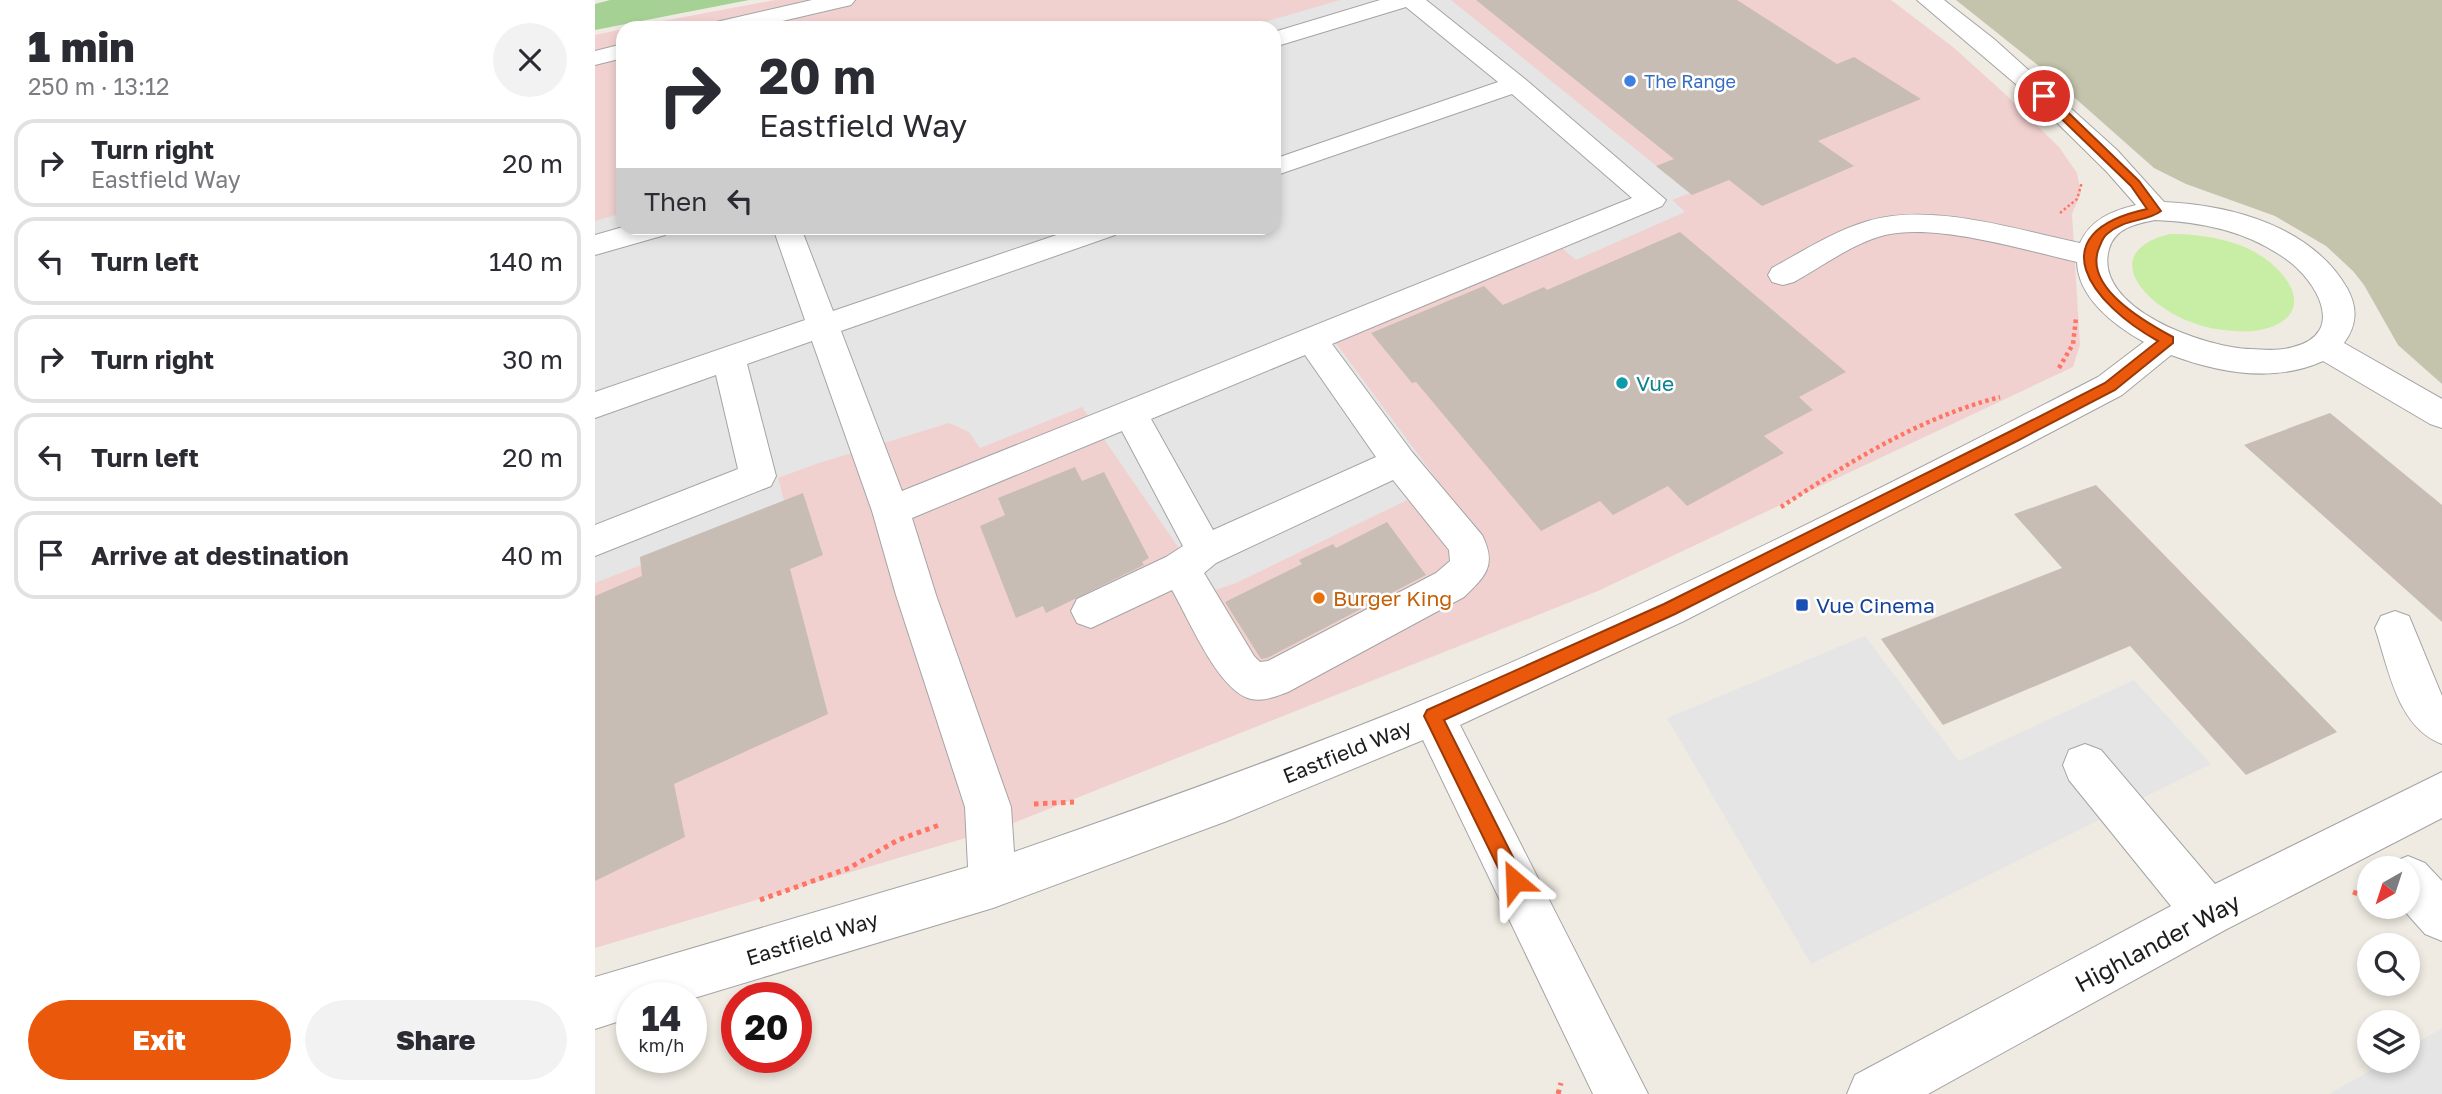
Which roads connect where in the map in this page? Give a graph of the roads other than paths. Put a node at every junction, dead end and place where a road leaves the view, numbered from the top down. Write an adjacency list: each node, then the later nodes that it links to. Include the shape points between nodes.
1 (843, 0): 5 (street)
2 (1405, 0): 6 (street)
3 (1412, 0): 9 (street)
4 (1929, 0): 11 (street, via 1979,37 2044,96 2135,183)
5 (752, 21)
6 (1281, 38)
7 (616, 53): 8 (street)
8 (595, 58)
9 (1516, 84): 10 (street); 19 (street, via 1652,200)
10 (1281, 166)
11 (2155, 211): 16 (street, via 2122,218 2099,233); 21 (street, via 2190,211 2228,219 2298,252 2335,292 2340,312 2337,331)
12 (632, 235): 15 (street)
13 (790, 235): 18 (street)
14 (1085, 235): 18 (street)
15 (595, 246)
16 (2090, 255): 17 (street, via 1901,222 1877,227); 20 (street, via 2092,272 2118,308)
17 (1783, 275)
18 (824, 326): 22 (street); 27 (street)
19 (1311, 339): 24 (street); 26 (street)
20 (2168, 340): 21 (street, via 2202,353 2272,362 2301,357); 32 (street, Eastfield Way, via 2110,386 2014,436 1669,609)
21 (2323, 346): 25 (street)
22 (729, 358): 23 (street); 28 (street, via 758,476)
23 (595, 405)
24 (1131, 414): 27 (street); 29 (street)
25 (2442, 415)
26 (1399, 462): 29 (street); 29 (street, via 1468,546 1470,567 1450,584 1273,679 1253,681 1239,669)
27 (891, 511): 37 (street, via 988,807)
28 (595, 541)
29 (1192, 559): 30 (street)
30 (1091, 611)
31 (2395, 628): 33 (street, via 2424,707)
32 (1433, 716): 37 (street, Eastfield Way, via 1227,799); 42 (street)
33 (2442, 724)
34 (2085, 765): 39 (street)
35 (2442, 794): 36 (street, Highlander Way)
36 (2382, 851): 39 (street, Highlander Way)
37 (993, 884): 41 (street, Eastfield Way)
38 (2420, 893): 40 (street)
39 (2208, 913): 43 (street, Highlander Way)
40 (2442, 917)
41 (595, 1003)
42 (1621, 1094)
43 (1874, 1094)

